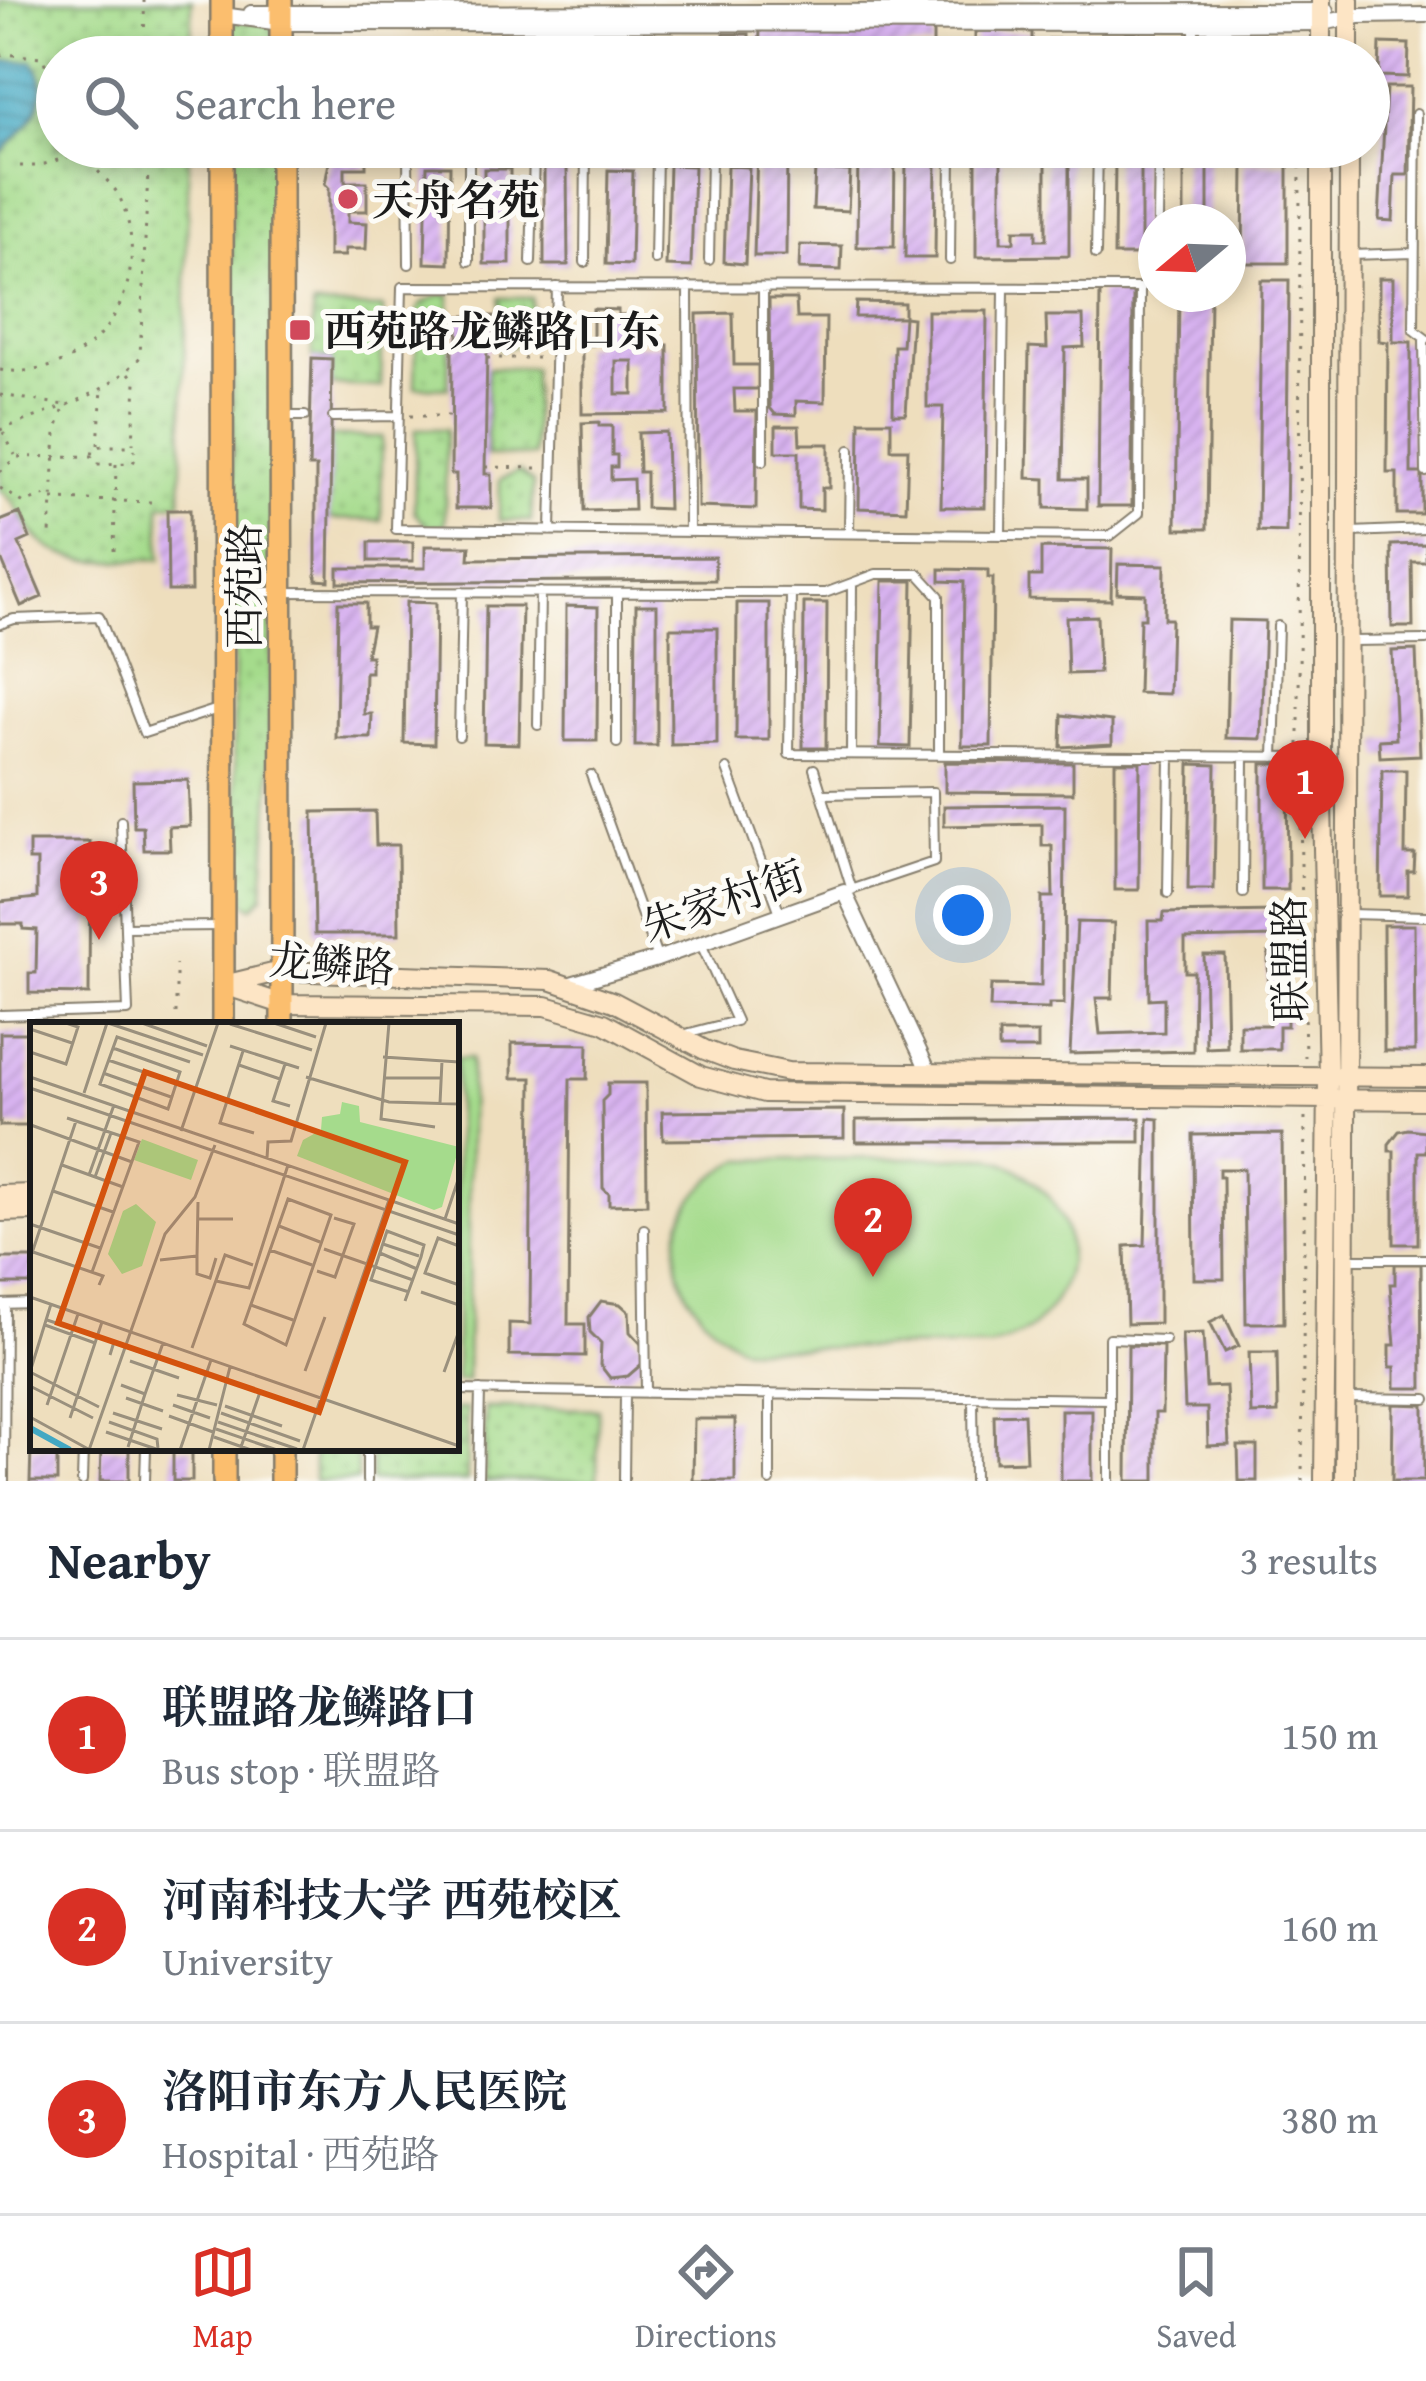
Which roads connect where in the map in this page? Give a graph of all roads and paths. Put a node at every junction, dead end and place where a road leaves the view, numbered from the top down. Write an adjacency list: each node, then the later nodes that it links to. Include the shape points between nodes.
1 (144, 0): 9 (path)
2 (222, 7): 5 (street)
3 (1349, 9): 6 (street); 7 (street)
4 (588, 10): 5 (street); 8 (street)
5 (281, 11)
6 (1321, 11): 8 (street)
7 (1426, 15)
8 (1194, 18): 10 (lane)
9 (145, 36)
10 (1194, 36)
11 (0, 54): 12 (path)
12 (36, 57)
13 (1417, 114): 14 (lane)
14 (1421, 165): 34 (lane)
15 (20, 166): 16 (path)
16 (36, 166)
17 (222, 168): 86 (main road, 西苑路)
18 (282, 168): 85 (main road, 西苑路, via 293,416)
19 (408, 168): 43 (lane)
20 (469, 168): 40 (lane)
21 (534, 168): 41 (lane)
22 (586, 168): 42 (lane)
23 (657, 168): 37 (lane)
24 (711, 168): 38 (lane)
25 (951, 168): 39 (lane)
26 (1098, 168): 35 (lane)
27 (1159, 168): 33 (lane)
28 (1300, 168): 104 (path)
29 (1322, 168): 105 (main road, 联盟路)
30 (1349, 168): 36 (main road, 联盟路)
31 (96, 169): 51 (path, via 118,193 129,223 130,266 116,312 82,354 48,370)
32 (148, 171): 52 (path, via 140,357)
33 (1158, 204)
34 (1415, 253): 36 (lane); 48 (lane, via 1414,330)
35 (1096, 254)
36 (1350, 256): 79 (main road, 联盟路)
37 (655, 260)
38 (709, 260)
39 (950, 260)
40 (469, 261)
41 (531, 262)
42 (585, 262)
43 (409, 263)
44 (556, 287): 45 (lane); 50 (lane); 56 (lane, via 402,287)
45 (688, 287): 46 (lane); 78 (lane)
46 (763, 288): 47 (lane); 66 (lane)
47 (1004, 288): 82 (lane); 82 (lane, via 1140,288 1139,513 1110,536)
48 (1425, 339): 71 (lane)
49 (487, 358): 50 (path)
50 (555, 358): 69 (lane)
51 (0, 370)
52 (127, 370): 53 (path); 60 (path, via 136,382)
53 (102, 388): 55 (path); 61 (path)
54 (0, 395): 55 (path)
55 (65, 405): 59 (path); 65 (path)
56 (397, 416): 57 (path); 58 (lane); 77 (lane, via 396,529)
57 (452, 416)
58 (333, 417)
59 (1, 430): 64 (path)
60 (132, 446): 61 (path); 67 (path, via 133,463)
61 (98, 447): 63 (path)
62 (850, 450): 80 (lane)
63 (92, 456): 65 (path); 67 (path)
64 (16, 457): 65 (path); 70 (path)
65 (54, 457): 73 (path)
66 (763, 461)
67 (116, 464): 74 (path)
68 (486, 467): 69 (path)
69 (553, 468): 77 (lane)
70 (0, 472)
71 (1426, 472)
72 (0, 488): 73 (path, via 23,503)
73 (50, 496): 74 (path); 81 (path)
74 (116, 501): 75 (path); 83 (path)
75 (152, 502)
76 (1426, 529): 79 (lane)
77 (551, 531): 78 (lane)
78 (689, 532): 80 (lane)
79 (1349, 532): 94 (main road, 联盟路)
80 (849, 533): 82 (lane)
81 (50, 534)
82 (1000, 535)
83 (114, 551)
84 (852, 583): 90 (lane); 99 (lane); 100 (lane, via 919,574 939,596)
85 (282, 591): 86 (lane); 87 (lane); 122 (main road, 西苑路)
86 (223, 592): 95 (main road, 西苑路)
87 (462, 592): 88 (lane); 97 (lane)
88 (541, 592): 89 (lane); 96 (lane)
89 (617, 592): 90 (lane); 98 (lane)
90 (791, 593): 99 (lane, via 789,754)
91 (0, 624): 95 (lane, via 99,616 144,733)
92 (1278, 626): 103 (lane)
93 (1426, 640): 94 (lane)
94 (1349, 641): 115 (main road, 联盟路)
95 (223, 708): 117 (main road, 西苑路)
96 (538, 724)
97 (459, 736)
98 (616, 742)
99 (851, 754): 100 (lane)
100 (939, 755): 101 (lane)
101 (1170, 756): 102 (lane); 112 (lane)
102 (1244, 756): 103 (lane); 113 (lane)
103 (1274, 757): 104 (lane)
104 (1299, 757): 105 (lane); 132 (path)
105 (1321, 758): 133 (main road, 联盟路)
106 (814, 769): 109 (lane)
107 (728, 770): 114 (lane)
108 (591, 776): 120 (lane)
109 (822, 794): 111 (lane); 111 (lane, via 933,791 934,862)
110 (121, 820): 118 (lane)
111 (848, 891): 114 (street, 朱家村街); 130 (street, 朱家村街)
112 (1168, 892)
113 (1243, 893)
114 (780, 914): 119 (street, 朱家村街)
115 (1348, 914): 116 (lane); 134 (main road, 联盟路)
116 (1426, 916)
117 (224, 926): 118 (lane); 124 (main road, 西苑路)
118 (125, 927): 126 (lane, via 128,1011)
119 (700, 943): 120 (street, 朱家村街); 129 (lane, via 736,1021)
120 (657, 959): 123 (street, 朱家村街)
121 (176, 964): 125 (path)
122 (281, 971): 123 (main road, 龙鳞路); 124 (main road, 龙鳞路); 127 (main road, 西苑路)
123 (571, 984): 129 (main road, 龙鳞路)
124 (224, 985): 127 (main road, 龙鳞路); 128 (main road, 西苑路)
125 (176, 1013)
126 (0, 1015)
127 (282, 1015): 136 (main road, 龙鳞路, via 546,1006 604,1024 701,1076 764,1093)
128 (224, 1022)
129 (678, 1036): 130 (main road, 龙鳞路, via 734,1061 788,1072)
130 (928, 1072): 132 (main road, 龙鳞路)
131 (1426, 1077): 134 (main road, 龙鳞路)
132 (1306, 1078): 133 (main road, 龙鳞路)
133 (1328, 1078): 134 (main road, 龙鳞路); 137 (main road, 联盟路)
134 (1349, 1078): 138 (main road, 联盟路)
135 (1426, 1100): 138 (main road, 龙鳞路)
136 (1306, 1101): 137 (main road, 龙鳞路); 165 (path)
137 (1327, 1101): 138 (main road, 龙鳞路); 166 (main road, 联盟路)
138 (1349, 1101): 143 (main road, 联盟路)
139 (30, 1194): 140 (main road)
140 (0, 1195)
141 (644, 1229): 149 (lane)
142 (1426, 1259): 143 (lane)
143 (1346, 1260): 152 (main road, 联盟路)
144 (3, 1304): 157 (lane)
145 (1165, 1340): 154 (lane, via 1109,1338)
146 (459, 1390): 147 (lane)
147 (480, 1390): 148 (lane); 160 (lane)
148 (625, 1392): 149 (lane); 161 (lane)
149 (646, 1393): 150 (lane)
150 (770, 1394): 151 (lane); 162 (lane)
151 (974, 1397): 154 (lane); 163 (lane)
152 (1345, 1398): 153 (lane); 167 (main road, 联盟路)
153 (1426, 1399)
154 (1109, 1400): 164 (lane)
155 (83, 1451): 158 (lane)
156 (146, 1451): 159 (lane)
157 (4, 1481)
158 (82, 1481)
159 (145, 1481)
160 (478, 1481)
161 (624, 1481)
162 (770, 1481)
163 (974, 1481)
164 (1109, 1481)
165 (1302, 1481)
166 (1324, 1481)
167 (1345, 1481)

